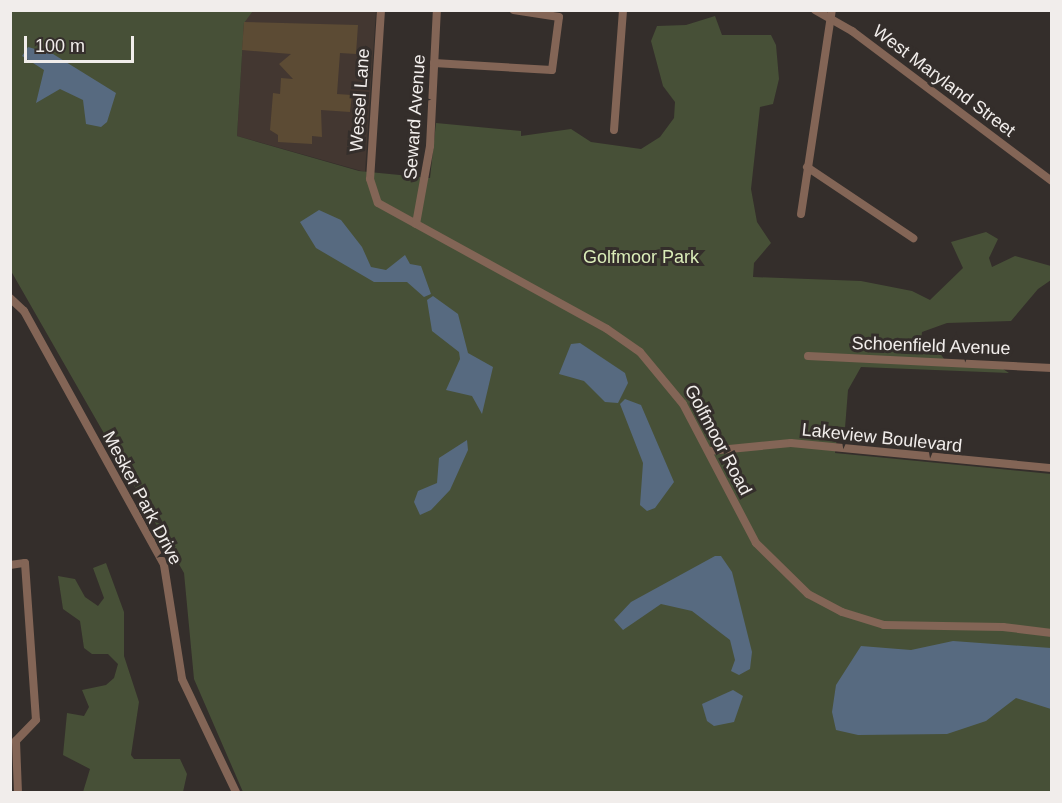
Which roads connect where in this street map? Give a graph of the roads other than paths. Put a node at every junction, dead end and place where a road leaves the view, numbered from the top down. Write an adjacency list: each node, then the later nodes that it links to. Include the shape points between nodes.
1 (381, 10): 11 (street, Wessel Lane)
2 (436, 10): 7 (street, Seward Avenue)
3 (514, 10): 7 (street, via 559,16 552,70)
4 (623, 10): 8 (street)
5 (815, 10): 6 (street, West Maryland Street)
6 (831, 14): 9 (street, via 824,86); 10 (street, West Maryland Street)
7 (434, 63): 13 (street, Seward Avenue, via 424,197)
8 (614, 130)
9 (807, 167): 12 (street); 14 (street)
10 (1052, 181)
11 (371, 190): 13 (street, Golfmoor Road, via 382,206)
12 (801, 214)
13 (416, 224): 18 (street, Golfmoor Road, via 606,328 640,352 670,384)
14 (913, 238)
15 (10, 298): 24 (street, Mesker Park Drive, via 24,311 164,565 182,679)
16 (808, 356): 17 (street, Schoenfield Avenue)
17 (1052, 368)
18 (709, 451): 19 (street, Lakeview Boulevard, via 790,443); 21 (street, Golfmoor Road, via 756,543 790,580 823,603 884,625 1003,627)
19 (1052, 468)
20 (10, 565): 22 (street, via 25,563 36,720 30,730)
21 (1052, 633)
22 (13, 738): 23 (street)
23 (18, 792)
24 (236, 792)

